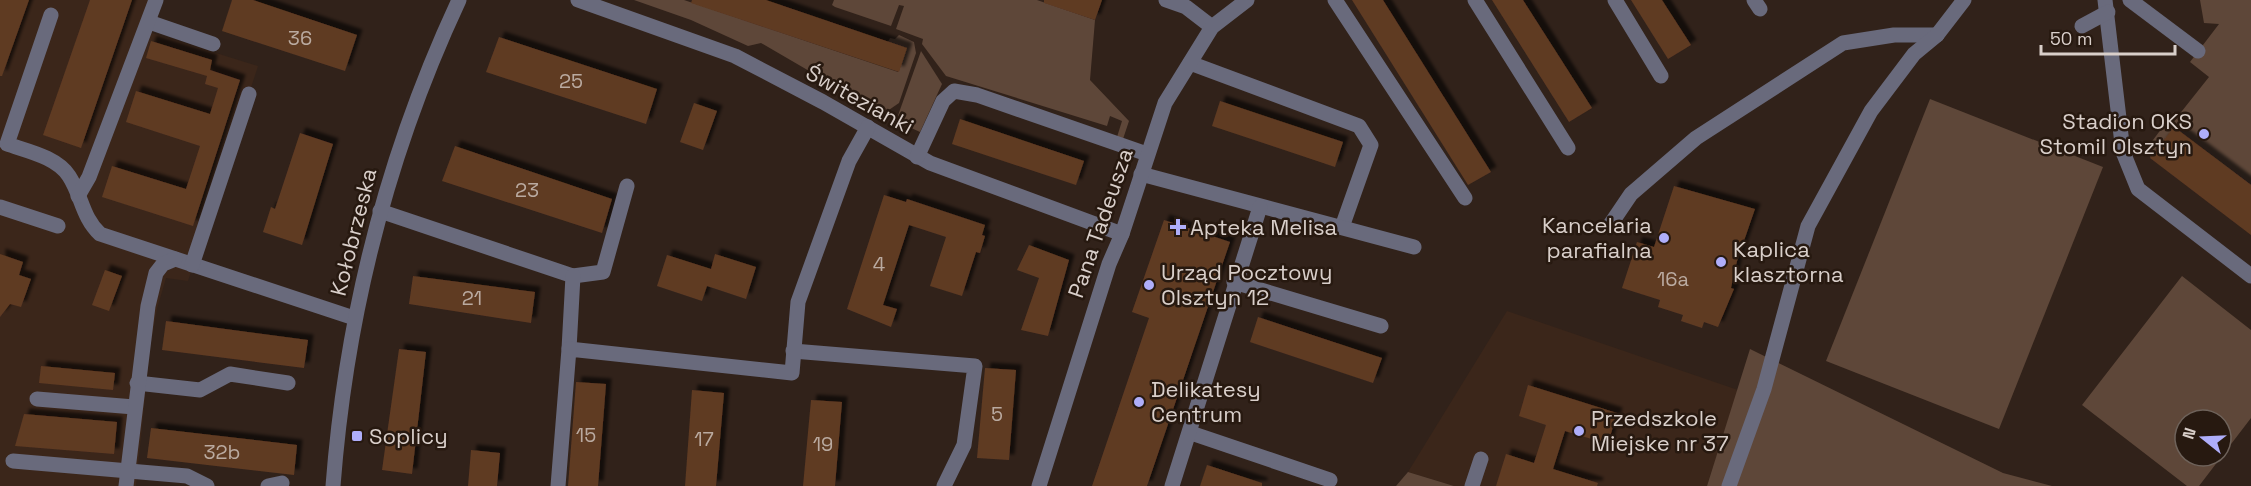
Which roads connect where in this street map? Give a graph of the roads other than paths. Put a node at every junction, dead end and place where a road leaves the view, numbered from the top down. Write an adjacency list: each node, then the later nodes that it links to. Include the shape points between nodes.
1 (156, 0): 13 (street)
2 (459, 0): 32 (street, Kołobrzeska, via 415,102)
3 (578, 0): 22 (street, Świtezianki, via 735,56)
4 (1166, 0): 15 (street, via 1186,7)
5 (1247, 0): 15 (street, Pana Tadeusza)
6 (1335, 0): 29 (street)
7 (1475, 0): 23 (street)
8 (1615, 0): 20 (street)
9 (1964, 0): 16 (street)
10 (2132, 1): 18 (street)
11 (2107, 6): 14 (street); 41 (street, via 2124,152 2138,189)
12 (51, 15): 28 (street, via 7,144 56,163 68,173)
13 (149, 22): 17 (street); 28 (street, via 89,177)
14 (2082, 26)
15 (1212, 27): 19 (street, Pana Tadeusza)
16 (1936, 36): 33 (street, via 1894,35 1843,43 1696,138 1631,194); 64 (street, via 1914,54 1871,111 1808,226 1764,389)
17 (213, 44)
18 (2198, 51)
19 (1190, 63): 24 (street, Pana Tadeusza, via 1165,103); 35 (street, via 1359,126 1371,145)
20 (1661, 76)
21 (249, 94): 39 (street)
22 (868, 127): 25 (street, Świtezianki); 46 (street, via 849,161 798,302)
23 (1568, 148)
24 (1147, 154): 25 (street, via 954,91 943,101); 26 (street, Pana Tadeusza)
25 (917, 157): 36 (street, Świtezianki)
26 (1141, 174): 31 (street); 36 (street, Pana Tadeusza)
27 (627, 186): 40 (street, via 603,272)
28 (78, 196): 38 (street, via 88,223 100,234)
29 (1465, 198)
30 (0, 207): 34 (street)
31 (1260, 207): 35 (street); 42 (street)
32 (380, 211): 40 (street); 43 (street, Kołobrzeska)
33 (1610, 225)
34 (58, 226)
35 (1342, 227): 37 (street)
36 (1122, 234): 61 (street, Pana Tadeusza)
37 (1414, 247)
38 (175, 259): 39 (street); 47 (street, via 163,264 156,273)
39 (192, 265): 43 (street)
40 (573, 276): 45 (street)
41 (2251, 276)
42 (1234, 282): 44 (street); 51 (street)
43 (354, 318): 58 (street, Kołobrzeska, via 338,415)
44 (1381, 326)
45 (569, 349): 46 (street, via 792,373); 59 (street)
46 (793, 351): 60 (street, via 975,366 964,445)
47 (137, 382): 48 (street, via 200,390 230,374); 50 (street)
48 (288, 382)
49 (37, 399): 50 (street)
50 (134, 407): 54 (street)
51 (1191, 433): 55 (street); 62 (street)
52 (1481, 459): 63 (street)
53 (13, 461): 54 (street)
54 (128, 470): 56 (street); 57 (street, via 187,476)
55 (1330, 480)
56 (126, 486)
57 (207, 486)
58 (333, 486)
59 (558, 486)
60 (944, 486)
61 (1039, 486)
62 (1172, 486)
63 (1472, 486)
64 (1729, 486)

